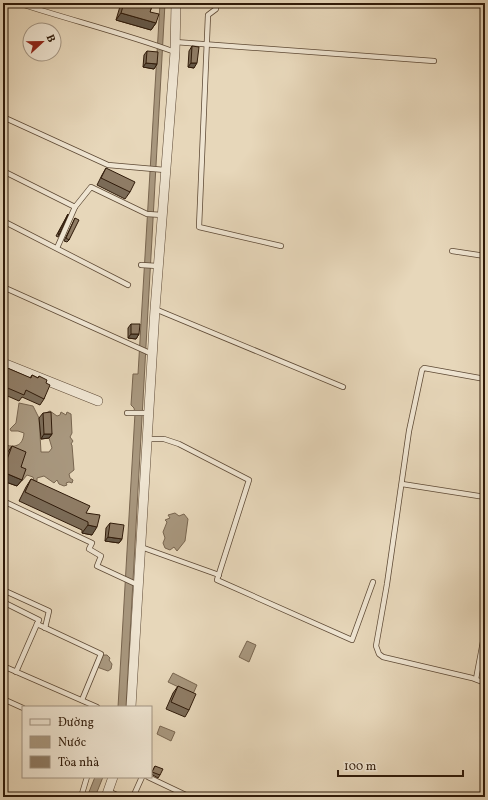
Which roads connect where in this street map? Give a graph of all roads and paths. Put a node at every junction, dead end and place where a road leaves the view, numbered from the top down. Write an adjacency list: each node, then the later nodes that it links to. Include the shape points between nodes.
1 (18, 3): 6 (lane, via 118,32)
2 (176, 3): 4 (street)
3 (216, 3): 5 (lane, via 216,9 208,15)
4 (175, 42): 5 (lane); 6 (street)
5 (207, 43): 7 (lane); 14 (lane, via 199,227)
6 (175, 52): 9 (street)
7 (434, 61)
8 (3, 117): 9 (lane, via 108,165)
9 (160, 169): 12 (street)
10 (3, 171): 11 (lane)
11 (75, 207): 12 (lane, via 91,187 147,214); 15 (lane)
12 (158, 215): 19 (street)
13 (3, 221): 15 (lane)
14 (281, 246)
15 (57, 248): 20 (lane)
16 (452, 251): 17 (lane)
17 (485, 256)
18 (142, 266): 19 (lane)
19 (154, 266): 22 (street)
20 (128, 286)
21 (3, 287): 23 (lane)
22 (154, 309): 23 (street); 26 (lane)
23 (149, 352): 29 (street)
24 (3, 364): 27 (street)
25 (485, 379): 31 (lane, via 446,371 424,368 422,370 409,431)
26 (343, 387)
27 (98, 401)
28 (126, 413): 29 (lane)
29 (145, 413): 30 (street)
30 (147, 439): 34 (street); 35 (lane, via 164,439 179,444 249,480)
31 (402, 484): 32 (lane); 45 (lane, via 377,651 381,656)
32 (485, 497)
33 (3, 501): 37 (lane, via 92,543 89,549 101,556 97,566)
34 (141, 547): 35 (lane); 37 (street)
35 (219, 575): 36 (lane, via 217,580 352,640)
36 (373, 582)
37 (135, 584): 50 (street)
38 (3, 590): 41 (lane, via 50,611)
39 (3, 602): 40 (lane, via 39,620)
40 (37, 624): 41 (lane); 44 (lane)
41 (45, 628): 48 (lane, via 101,654)
42 (485, 631): 45 (lane)
43 (3, 666): 44 (lane)
44 (16, 672): 48 (lane)
45 (476, 680): 46 (lane)
46 (485, 683)
47 (3, 699): 51 (lane)
48 (82, 700): 49 (lane)
49 (96, 706)
50 (131, 706)
51 (22, 708)
52 (87, 778): 57 (lane)
53 (113, 778): 56 (street)
54 (142, 778): 59 (lane)
55 (150, 778): 60 (lane)
56 (107, 794): 58 (lane)
57 (81, 797)
58 (121, 797)
59 (133, 797)
60 (190, 797)

